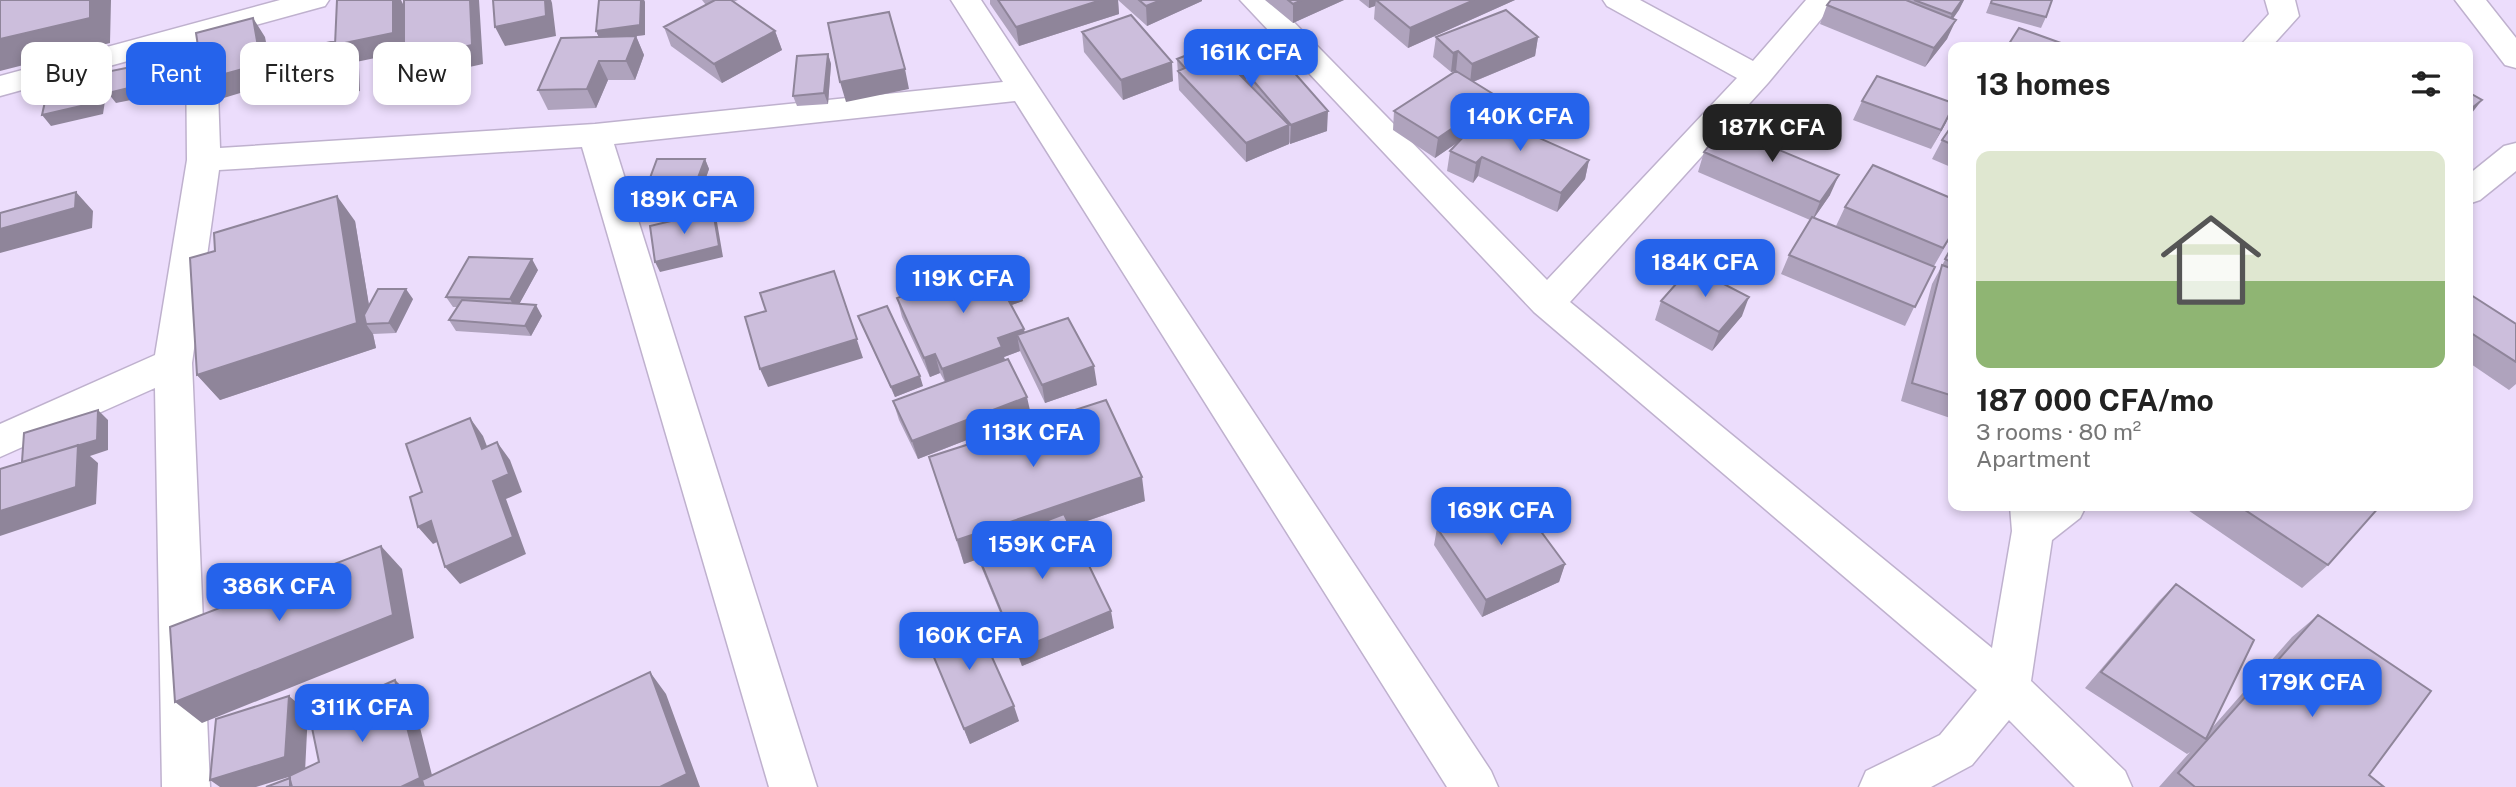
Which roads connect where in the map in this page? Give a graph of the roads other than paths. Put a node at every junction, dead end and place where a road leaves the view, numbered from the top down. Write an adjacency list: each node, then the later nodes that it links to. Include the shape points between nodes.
1 (314, 0): 8 (street)
2 (966, 0): 13 (street)
3 (1255, 0): 18 (street)
4 (1618, 0): 11 (street)
5 (1822, 0): 11 (street)
6 (2280, 0): 9 (street, via 2284,16)
7 (2470, 0): 10 (street)
8 (201, 31): 12 (street); 16 (street)
9 (2259, 42)
10 (2516, 58)
11 (1757, 76): 18 (street)
12 (0, 86)
13 (1025, 90): 14 (street); 26 (street)
14 (595, 135): 16 (street); 25 (street)
15 (2516, 154): 17 (street)
16 (204, 160): 19 (street)
17 (2473, 188)
18 (1547, 303): 23 (street)
19 (173, 363): 20 (street); 24 (street)
20 (0, 441)
21 (2053, 511): 22 (street)
22 (2032, 519): 23 (street)
23 (2007, 688): 27 (street, via 1956,750); 28 (street)
24 (186, 787)
25 (793, 787)
26 (1474, 787)
27 (1883, 787)
28 (2108, 787)

